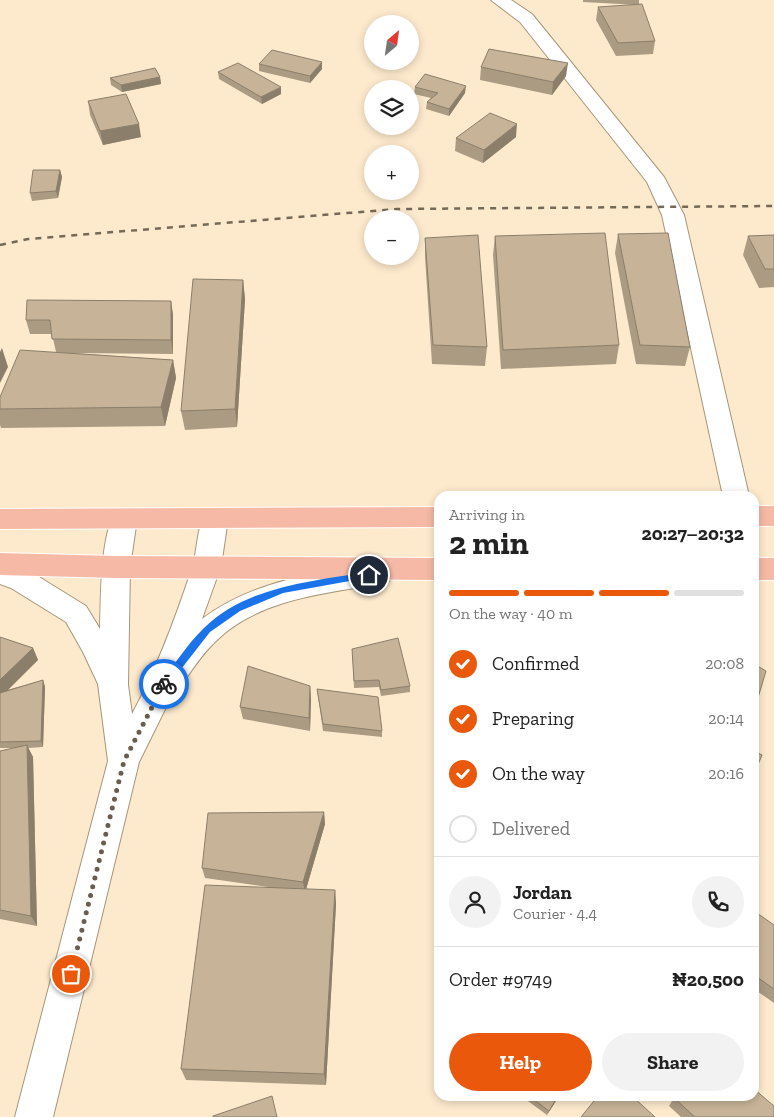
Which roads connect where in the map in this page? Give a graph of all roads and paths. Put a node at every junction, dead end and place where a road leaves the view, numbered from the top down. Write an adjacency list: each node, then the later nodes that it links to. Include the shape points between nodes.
1 (500, 0): 2 (street)
2 (525, 9): 3 (street, via 657,181 673,216)
3 (735, 491)
4 (759, 516): 5 (main road)
5 (774, 516)
6 (434, 518): 9 (main road)
7 (0, 519): 8 (main road)
8 (124, 519): 9 (main road); 12 (street)
9 (215, 519): 11 (street)
10 (0, 564): 12 (main road)
11 (207, 566): 12 (main road); 13 (main road); 19 (street)
12 (116, 567): 18 (street)
13 (403, 569): 14 (main road); 19 (street, via 282,590 237,608 207,630)
14 (434, 569)
15 (759, 569): 16 (main road)
16 (774, 569)
17 (0, 573): 18 (street, via 21,580 76,614)
18 (113, 685): 20 (street)
19 (162, 687): 20 (street)
20 (124, 761): 21 (street)
21 (34, 1117)

